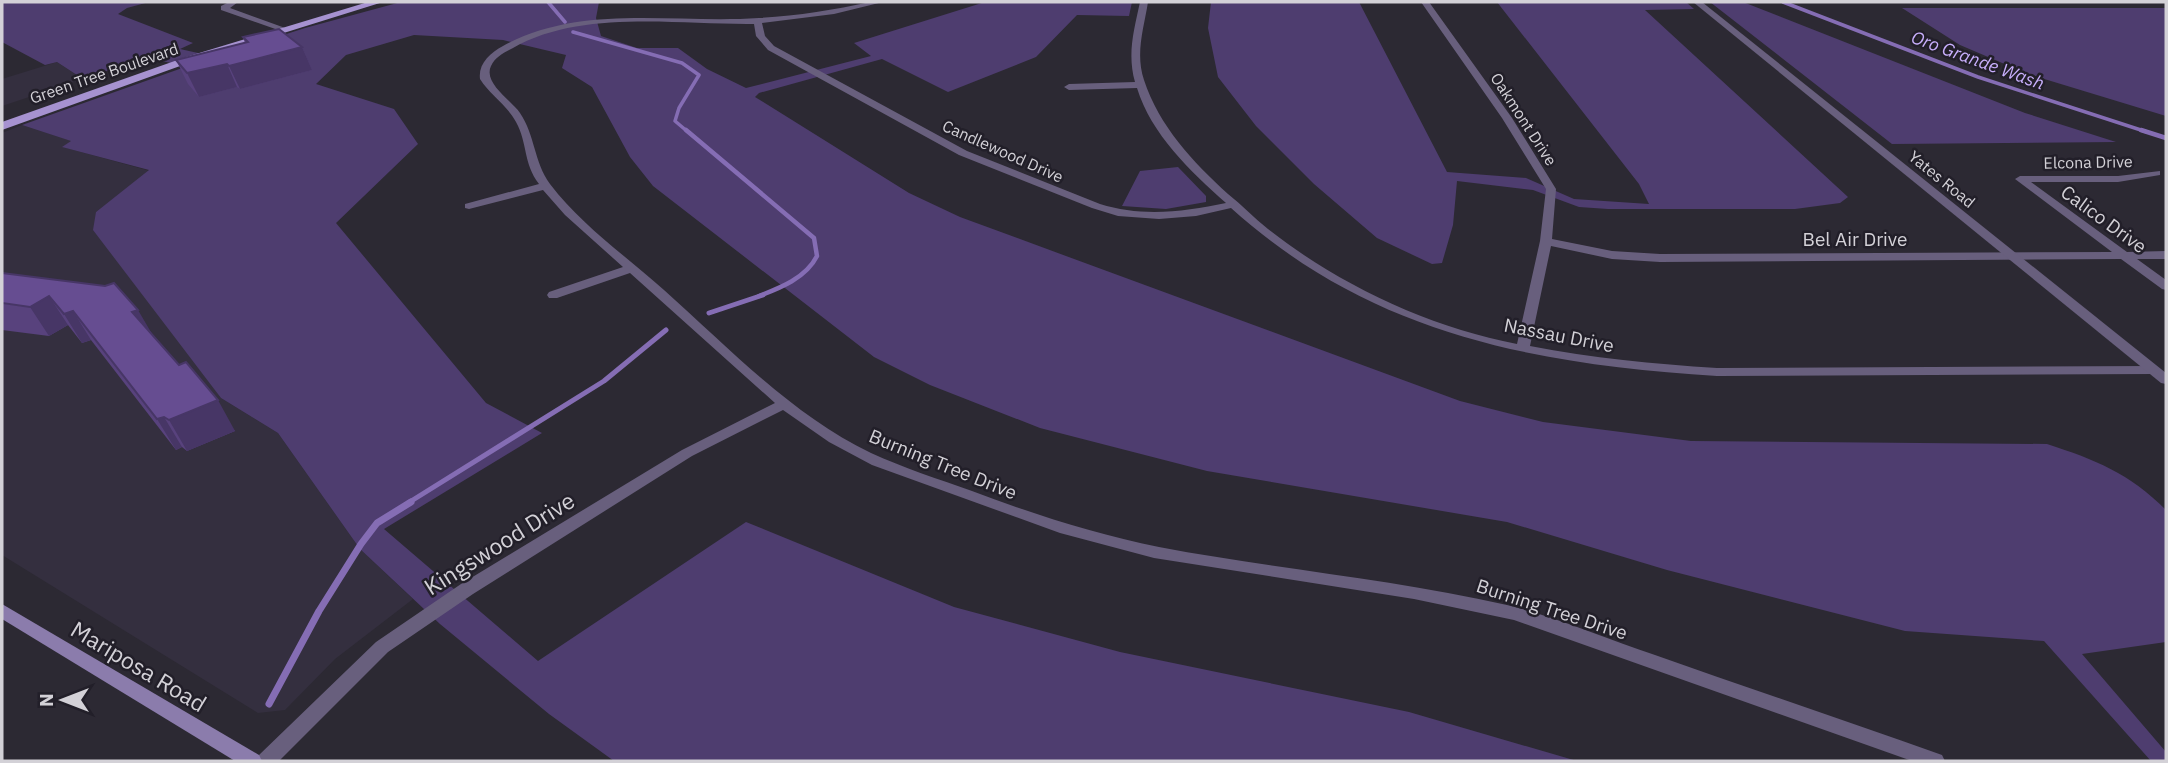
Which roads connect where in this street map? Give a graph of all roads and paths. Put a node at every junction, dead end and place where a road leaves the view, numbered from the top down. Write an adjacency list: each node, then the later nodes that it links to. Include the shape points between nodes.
1 (234, 2): 9 (street, via 224,8)
2 (354, 2): 9 (main road, Green Tree Boulevard)
3 (378, 2): 10 (main road, Green Tree Boulevard)
4 (879, 2): 8 (street, Burning Tree Drive)
5 (1144, 2): 11 (street, Nassau Drive, via 1135,57)
6 (1425, 2): 20 (street, Oakmont Drive, via 1551,189)
7 (1697, 2): 23 (street, Yates Road)
8 (758, 21): 17 (street, Burning Tree Drive, via 599,22 532,37 498,53 487,64 486,81 520,120 532,162); 18 (street, Candlewood Drive, via 758,33 771,48 963,153 1070,197 1118,213 1159,216)
9 (270, 24): 10 (street); 13 (main road, Green Tree Boulevard)
10 (284, 29): 14 (main road, Green Tree Boulevard)
11 (1140, 85): 12 (street); 18 (street, Nassau Drive, via 1154,120)
12 (1069, 87)
13 (2, 114)
14 (2, 126)
15 (2156, 173): 16 (street, Elcona Drive, via 2118,179)
16 (2020, 179): 22 (street, Calico Drive)
17 (546, 186): 19 (street); 24 (street, Burning Tree Drive)
18 (1231, 205): 27 (street, Nassau Drive, via 1301,261 1369,299 1446,330)
19 (469, 206)
20 (1546, 241): 23 (street, Bel Air Drive, via 1612,255 1660,258); 27 (street, Oakmont Drive)
21 (2166, 254): 22 (street, Bel Air Drive)
22 (2123, 255): 23 (street, Bel Air Drive); 25 (street, Calico Drive)
23 (2012, 256): 28 (street, Yates Road)
24 (632, 268): 26 (street); 30 (street, Burning Tree Drive)
25 (2166, 286)
26 (553, 295)
27 (1523, 349): 28 (street, Nassau Drive, via 1612,365 1717,372)
28 (2154, 370): 29 (street, Yates Road)
29 (2166, 380)
30 (785, 403): 33 (street, Kingswood Drive, via 687,453 382,647); 34 (street, Burning Tree Drive, via 836,441 1033,519 1103,540 1183,556 1459,600 1516,614)
31 (2, 611): 32 (main road, Mariposa Road)
32 (252, 761)
33 (266, 761)
34 (1935, 761)

